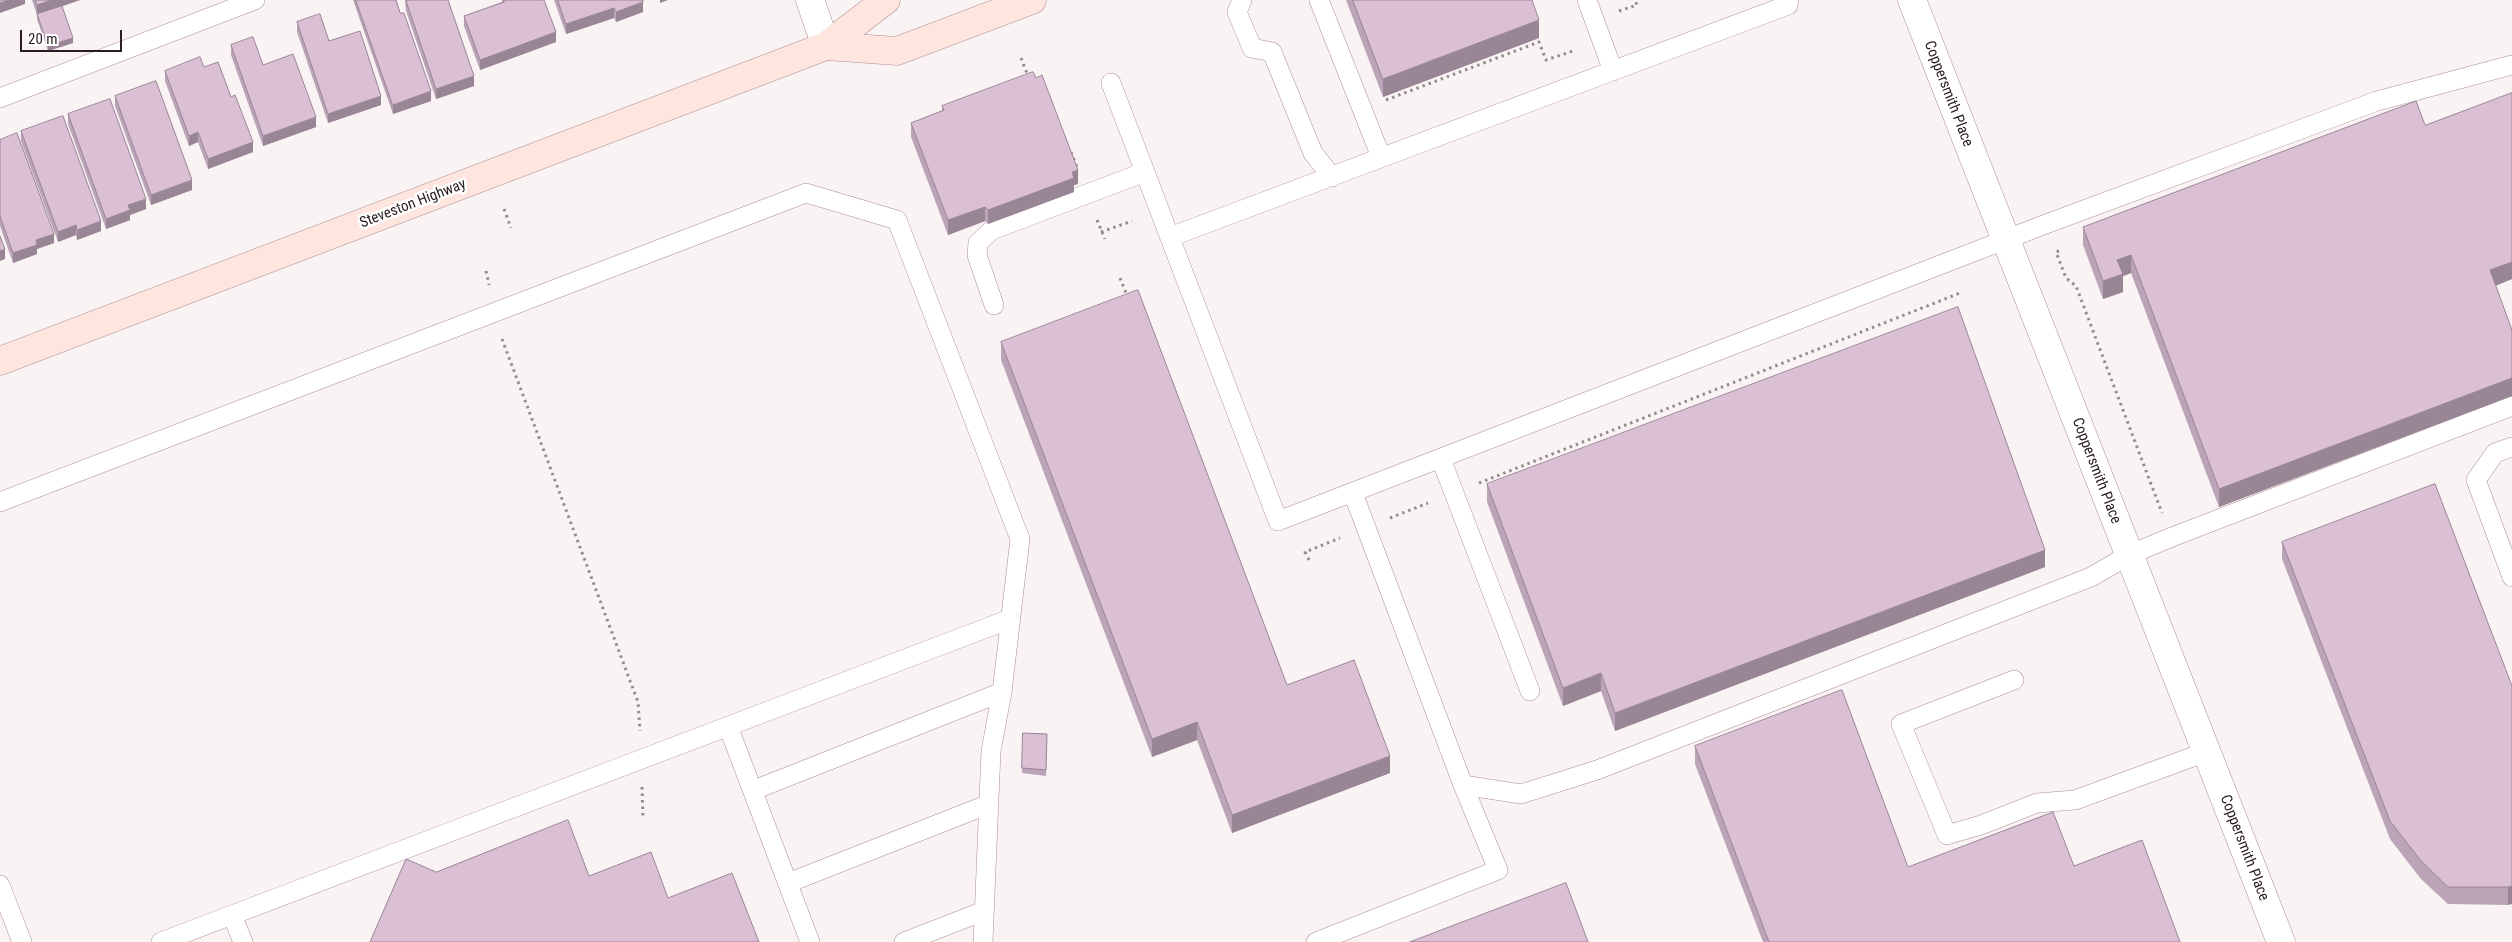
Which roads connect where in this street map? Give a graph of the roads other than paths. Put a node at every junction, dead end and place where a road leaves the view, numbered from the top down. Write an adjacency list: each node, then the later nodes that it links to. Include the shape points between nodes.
1 (255, 0): 14 (lane)
2 (810, 0): 10 (street)
3 (886, 0): 10 (main road, Steveston Highway)
4 (1032, 0): 10 (main road, Steveston Highway, via 897,51)
5 (1242, 0): 17 (lane, via 1237,12 1252,48 1272,52 1313,153)
6 (1318, 0): 15 (lane)
7 (1587, 0): 12 (lane)
8 (1912, 0): 19 (street, Coppersmith Place)
9 (1789, 2): 12 (lane)
10 (826, 46): 21 (main road, Steveston Highway)
11 (2512, 65): 19 (lane, via 2377,101)
12 (1613, 70): 15 (lane)
13 (1111, 83): 16 (lane)
14 (0, 98)
15 (1381, 157): 17 (lane)
16 (1145, 172): 18 (lane); 20 (lane, via 992,230 978,244 977,255)
17 (1332, 177): 18 (lane)
18 (1170, 237): 25 (lane, via 1278,522)
19 (2004, 240): 24 (lane); 27 (street, Coppersmith Place)
20 (994, 305)
21 (0, 362)
22 (2512, 406): 27 (lane)
23 (2512, 447): 28 (lane, via 2495,453 2476,480)
24 (1440, 459): 25 (lane); 31 (lane)
25 (1353, 493): 35 (lane)
26 (0, 502): 29 (lane, via 806,193 897,220 1020,539)
27 (2129, 556): 34 (street, Coppersmith Place); 35 (lane, via 2091,577 1597,770 1521,794)
28 (2512, 577)
29 (1010, 619): 32 (lane); 33 (lane)
30 (2014, 680): 34 (lane, via 1901,724 1947,835 2037,803 2075,800)
31 (1530, 691)
32 (1002, 692): 36 (lane); 37 (lane, via 991,751)
33 (728, 726): 36 (lane); 41 (lane)
34 (2206, 752): 49 (street, Coppersmith Place)
35 (1463, 785): 48 (lane, via 1498,870)
36 (754, 790): 38 (lane)
37 (989, 804): 38 (lane); 40 (lane)
38 (788, 883): 45 (lane)
39 (0, 885): 42 (lane)
40 (984, 911): 46 (lane); 47 (lane)
41 (232, 915): 43 (lane); 44 (lane)
42 (22, 942)
43 (161, 942)
44 (243, 942)
45 (810, 942)
46 (904, 942)
47 (983, 942)
48 (1316, 942)
49 (2280, 942)

